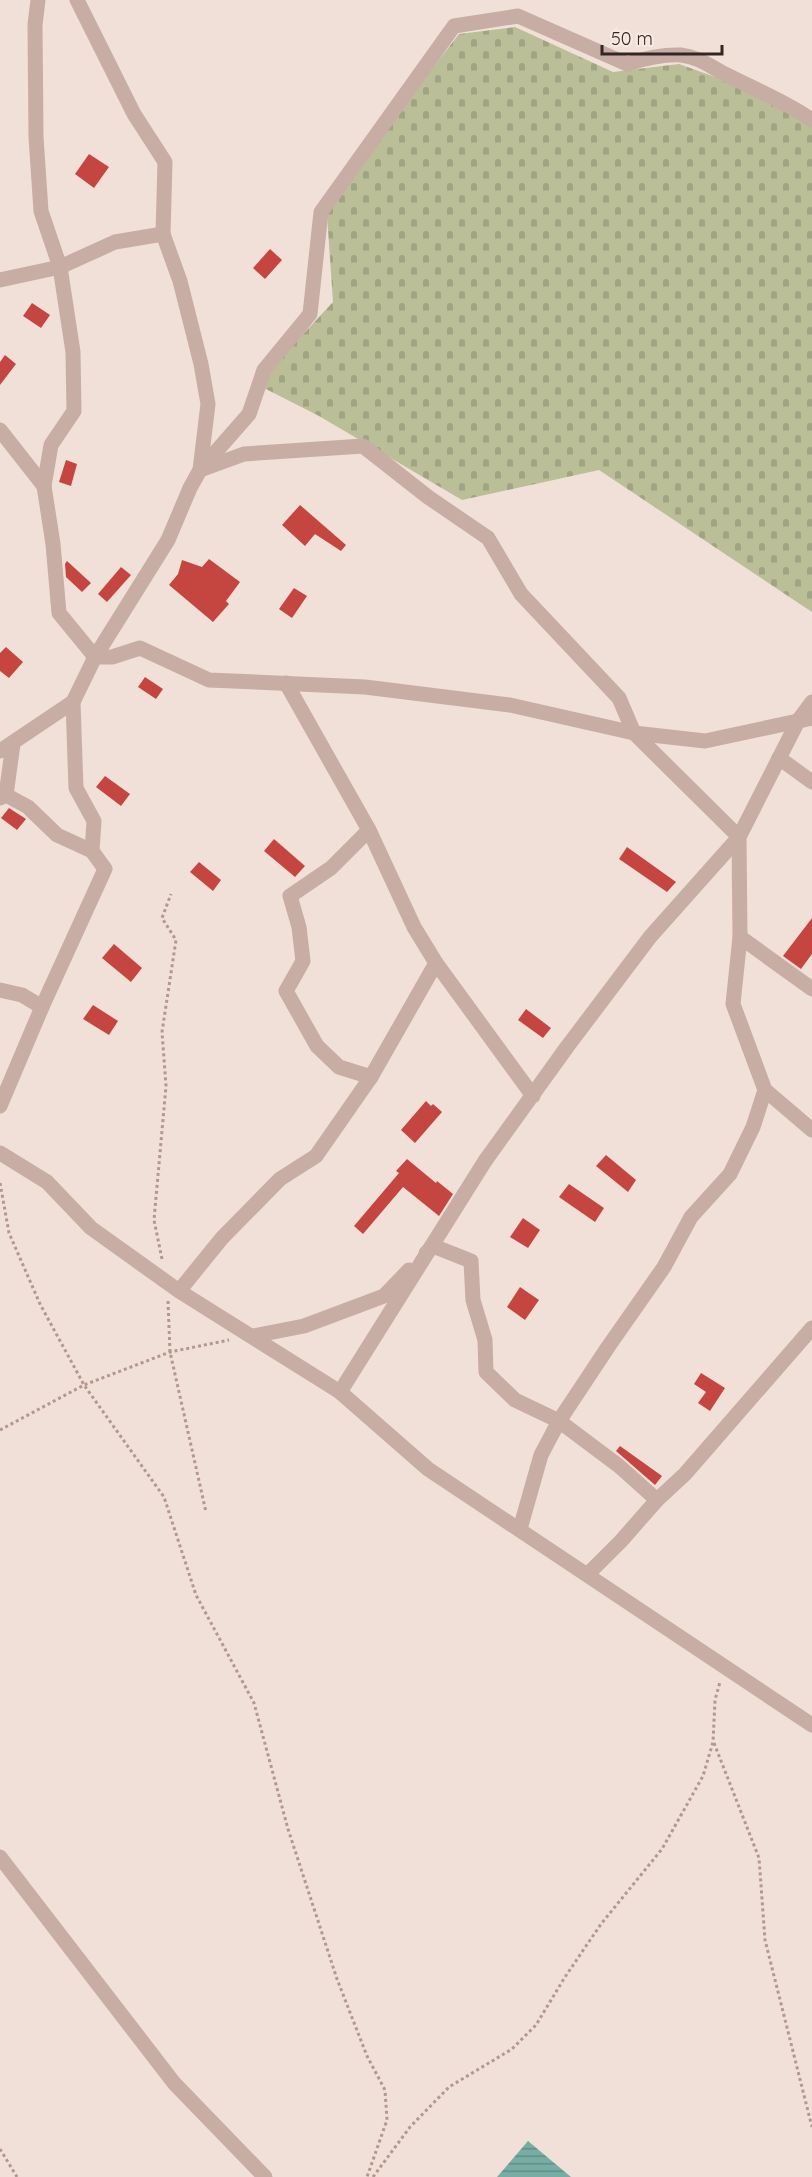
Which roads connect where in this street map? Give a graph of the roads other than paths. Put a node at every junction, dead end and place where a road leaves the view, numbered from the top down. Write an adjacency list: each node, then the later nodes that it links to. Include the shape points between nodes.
1 (38, 0): 5 (street, via 36,137 40,201)
2 (77, 0): 4 (street, via 134,114 165,162)
3 (812, 120): 8 (street, via 788,103 724,74 701,59 680,55 627,64 518,16 454,26 321,212 310,314 264,370 249,414)
4 (163, 234): 5 (street, via 115,242); 8 (street, via 180,281 208,404)
5 (60, 267): 6 (street); 9 (street, via 73,352 74,411 51,445)
6 (0, 280)
7 (0, 430): 9 (street)
8 (200, 470): 10 (street, via 168,540); 15 (street, via 244,454 363,446 488,538 521,594 619,698)
9 (44, 486): 10 (street, via 59,613)
10 (95, 657): 11 (street, via 112,657 140,648 209,680); 12 (street)
11 (286, 683): 15 (street, via 365,687 510,705); 20 (street)
12 (73, 702): 16 (street); 22 (street, via 76,788 94,821)
13 (812, 702): 14 (street)
14 (805, 719): 15 (street, via 705,741); 17 (street)
15 (634, 733): 21 (street)
16 (7, 747): 19 (street)
17 (778, 758): 18 (street); 21 (street)
18 (812, 782)
19 (3, 797): 22 (street, via 28,807 57,835)
20 (369, 830): 24 (street, via 414,927); 28 (street, via 331,868 290,896 303,961 286,992 317,1046 339,1067)
21 (739, 837): 23 (street); 30 (street, via 650,937)
22 (92, 851): 27 (street, via 105,869)
23 (740, 937): 25 (street); 29 (street, via 733,1004)
24 (436, 963): 28 (street); 30 (street)
25 (812, 989)
26 (0, 990): 27 (street, via 22,995)
27 (42, 1007): 31 (street)
28 (371, 1077): 37 (street, via 316,1156 280,1179)
29 (765, 1090): 32 (street); 41 (street, via 753,1128 730,1174 692,1217 664,1267)
30 (532, 1096): 36 (street, via 485,1161)
31 (0, 1106)
32 (812, 1130)
33 (0, 1140): 35 (street)
34 (0, 1153): 35 (street)
35 (46, 1182): 37 (street, via 91,1228)
36 (433, 1245): 39 (street, via 384,1296 304,1326); 40 (street); 41 (street, via 471,1261 473,1300 485,1340 486,1372 514,1400)
37 (173, 1287): 39 (street)
38 (812, 1328): 42 (street, via 685,1474)
39 (253, 1336): 40 (street)
40 (340, 1392): 43 (street, via 428,1469)
41 (559, 1421): 42 (street); 43 (street, via 541,1455)
42 (657, 1500): 44 (street)
43 (520, 1529): 44 (street)
44 (588, 1574): 45 (street)
45 (812, 1725)
46 (0, 1857): 47 (street, via 174,2083)
47 (265, 2177)

